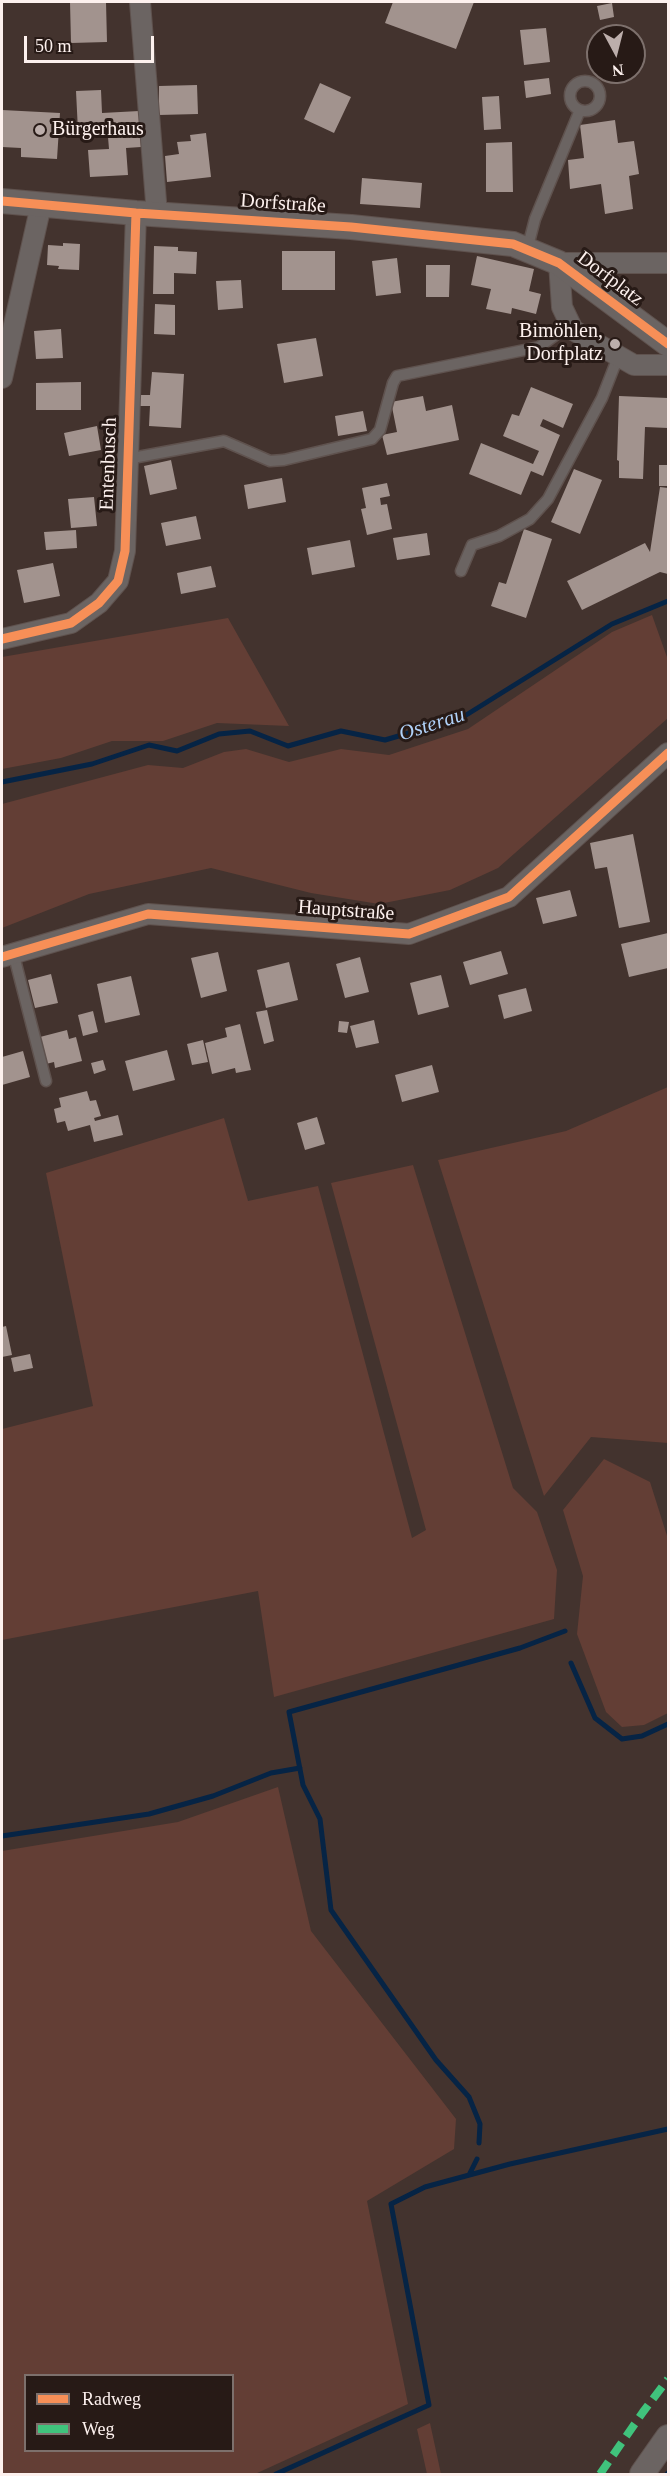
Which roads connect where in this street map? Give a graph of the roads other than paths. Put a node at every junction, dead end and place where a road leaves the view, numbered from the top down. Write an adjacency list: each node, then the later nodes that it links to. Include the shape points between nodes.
1 (140, 2): 5 (street, Entenbusch)
2 (580, 110): 6 (lane, via 535,219)
3 (2, 201): 4 (street, Dorfstraße)
4 (41, 205): 5 (street, Dorfstraße); 13 (street)
5 (146, 213): 6 (street, Dorfstraße, via 351,227 513,244); 14 (street, Entenbusch)
6 (527, 250): 7 (street, Dorfstraße)
7 (559, 263): 8 (street, Dorfplatz); 9 (street, Dorfplatz, via 561,307); 10 (street, Dorfplatz)
8 (669, 263)
9 (570, 324): 11 (street, via 573,330); 14 (lane, via 539,347 397,375 380,430 372,439 284,460 270,461 224,441)
10 (669, 344)
11 (618, 357): 12 (street, via 634,365); 15 (lane, via 602,398 548,499 530,519 472,545)
12 (669, 365)
13 (2, 378)
14 (127, 459): 16 (street, Entenbusch, via 125,551 118,581 99,603 71,623)
15 (461, 571)
16 (2, 639)
17 (669, 753): 18 (street, Hauptstraße, via 508,897 409,934 147,914)
18 (7, 954): 19 (lane)
19 (46, 1081)
20 (669, 2438): 21 (street)
21 (642, 2475)

